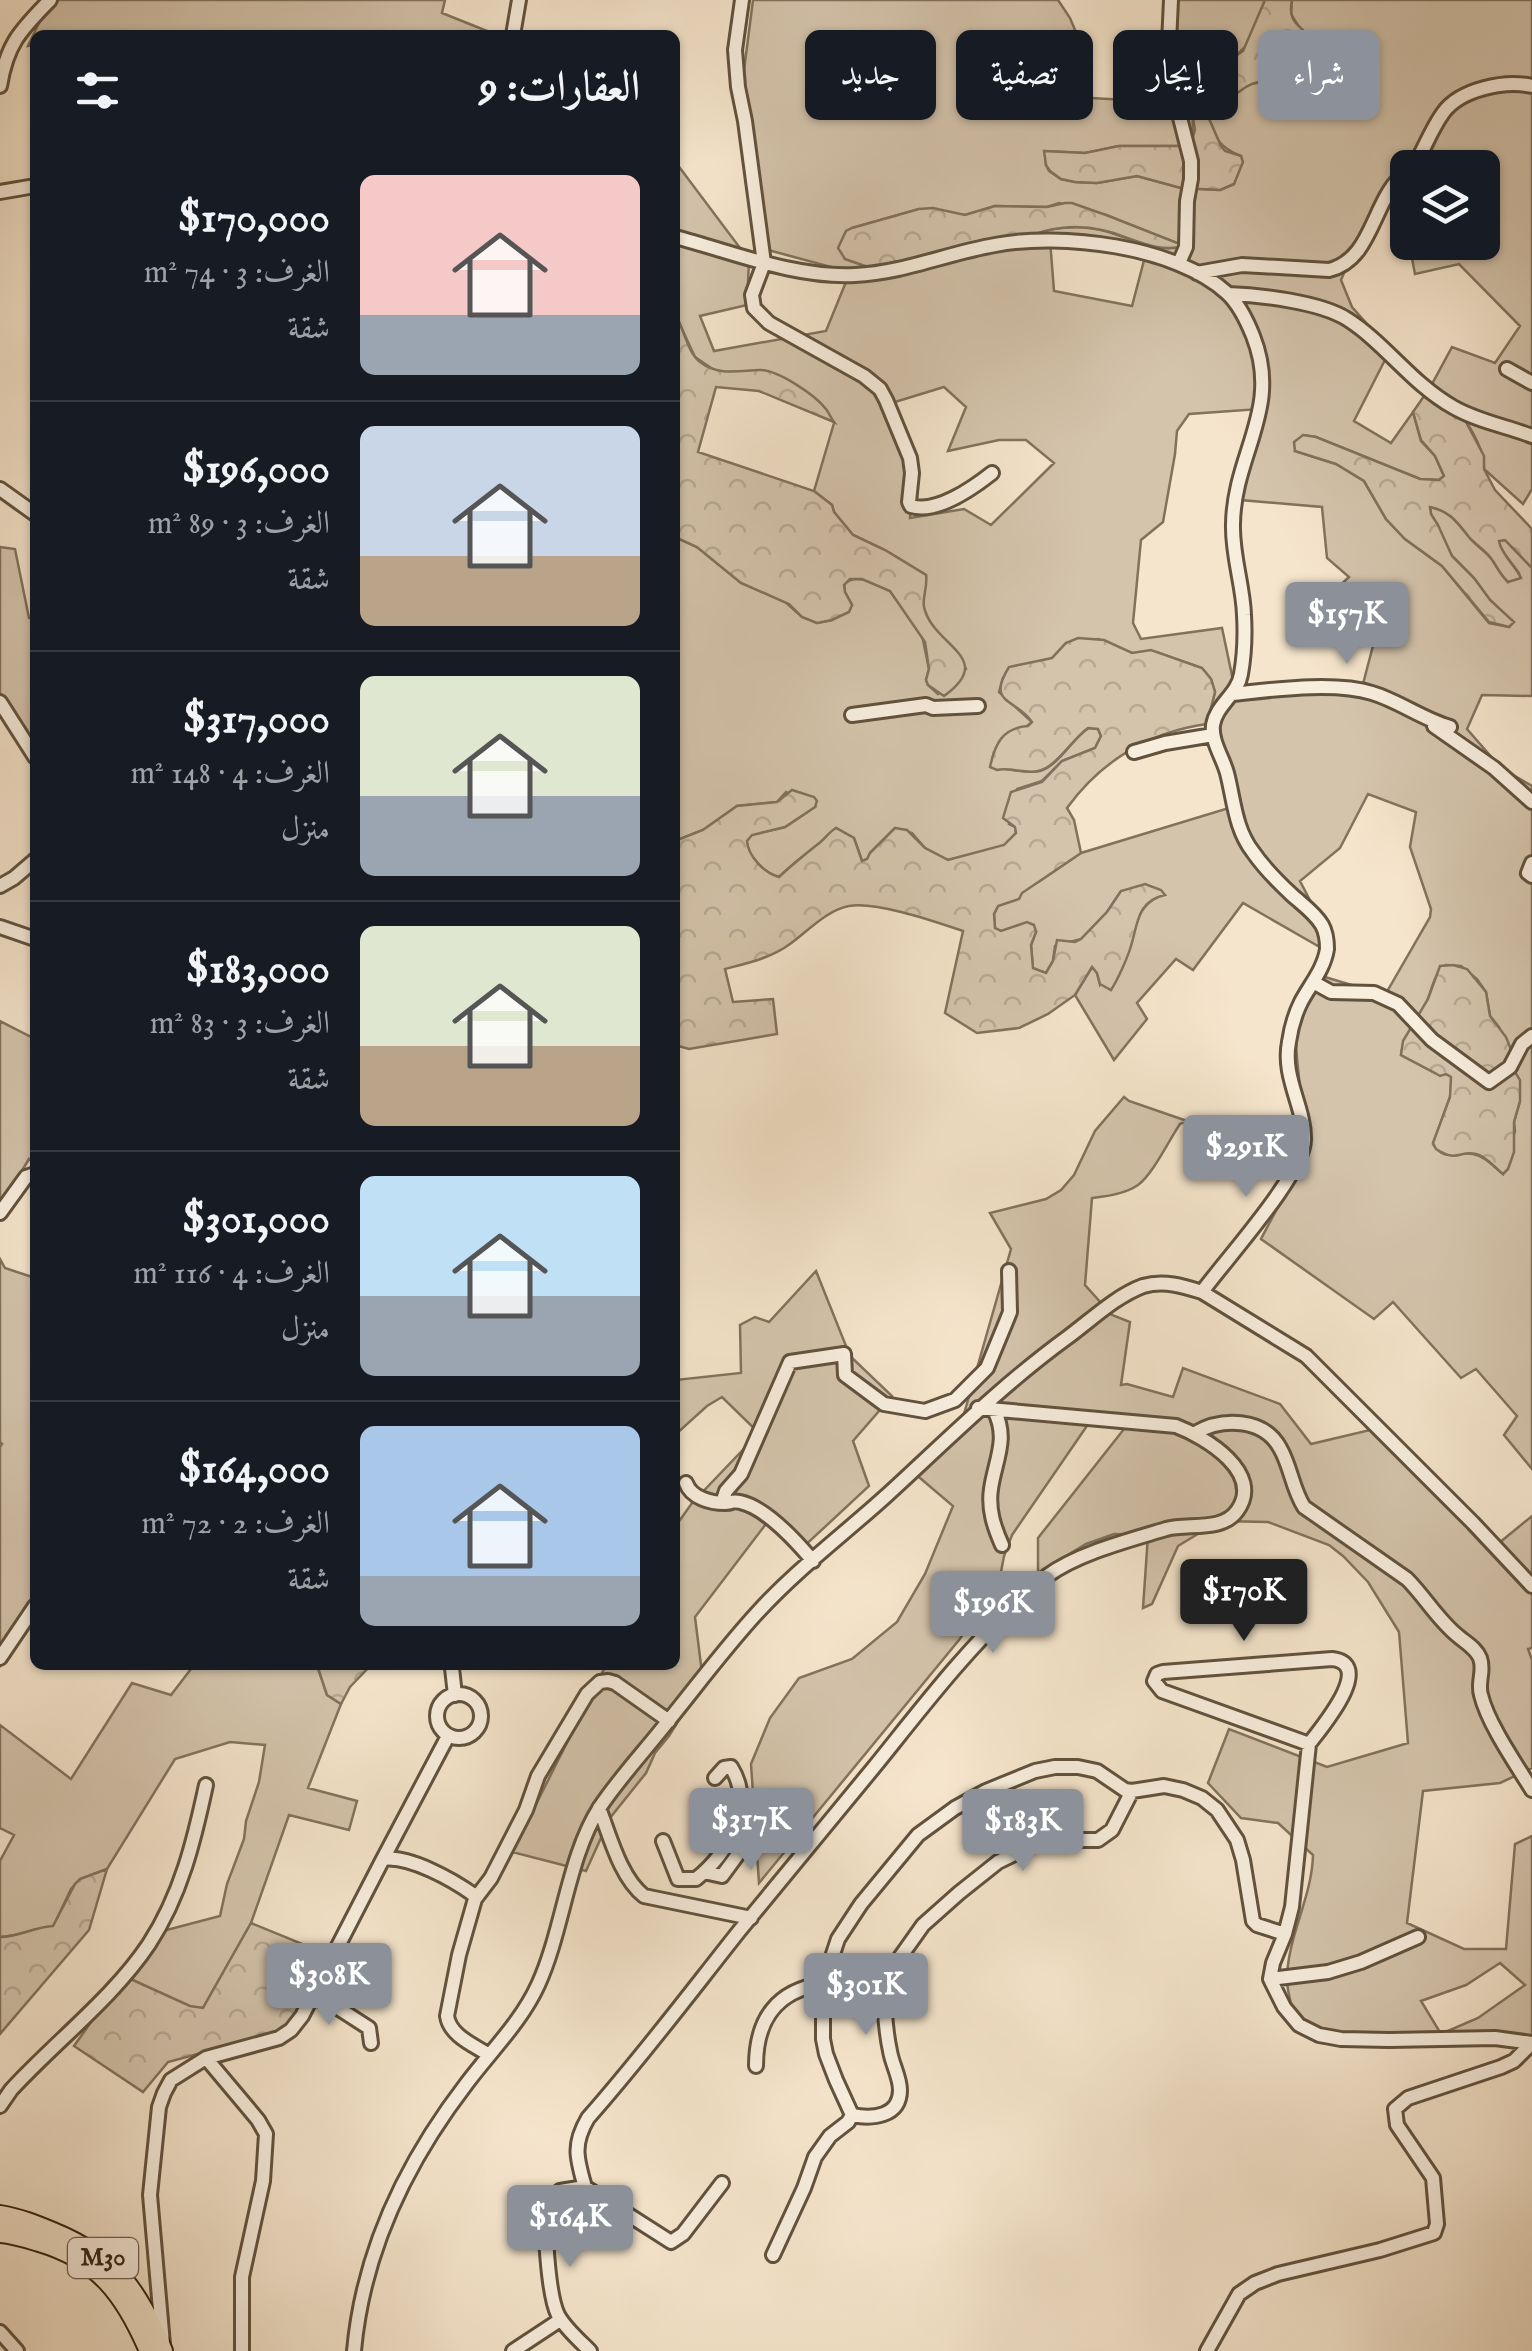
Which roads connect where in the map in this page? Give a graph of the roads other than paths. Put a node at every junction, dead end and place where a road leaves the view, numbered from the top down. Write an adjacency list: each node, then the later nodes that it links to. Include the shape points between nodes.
1 (50, 0): 6 (street)
2 (519, 0): 5 (street)
3 (742, 0): 14 (street, via 738,88)
4 (1170, 0): 15 (street, via 1176,102 1191,161 1186,247)
5 (514, 30)
6 (2, 59): 7 (street)
7 (0, 86)
8 (1532, 86): 9 (street, via 1505,84 1462,96 1444,112)
9 (1423, 150)
10 (30, 187): 12 (street)
11 (1390, 189): 16 (street, via 1359,249 1340,267 1242,265)
12 (0, 192)
13 (680, 239): 14 (street)
14 (764, 262): 15 (street, via 853,275 991,245 1064,240); 21 (street, via 752,295 761,318 872,381 886,400 910,458 911,506 964,494)
15 (1178, 263): 16 (street)
16 (1197, 274): 17 (street)
17 (1228, 294): 20 (street, via 1343,316 1452,406); 24 (street, via 1251,332 1264,375 1234,502 1234,561 1244,615 1242,672)
18 (1507, 369): 19 (street)
19 (1532, 384)
20 (1532, 436)
21 (992, 473)
22 (0, 489): 23 (street)
23 (30, 510)
24 (1232, 694): 28 (street, via 1348,688); 30 (street, via 1214,719)
25 (0, 702): 31 (street)
26 (978, 706): 27 (street)
27 (852, 715)
28 (1420, 716): 29 (street); 33 (street)
29 (1450, 727)
30 (1213, 735): 32 (street); 40 (street, via 1246,842 1325,932 1323,965)
31 (30, 749)
32 (1134, 752)
33 (1532, 802)
34 (1532, 863): 36 (street)
35 (30, 864): 37 (street)
36 (1532, 876)
37 (0, 886)
38 (0, 927): 39 (street)
39 (30, 938)
40 (1313, 982): 41 (street, via 1331,992 1374,993 1398,1004 1432,1040 1489,1082 1510,1067); 45 (street, via 1292,1024 1287,1059 1304,1132 1302,1155)
41 (1532, 1036)
42 (30, 1175): 43 (street)
43 (0, 1213)
44 (1009, 1270): 50 (street, via 1006,1322 986,1368 955,1400 925,1410 884,1404 845,1375 844,1354 790,1362)
45 (1202, 1292): 46 (street, via 1168,1284 1142,1287 1034,1360); 53 (street, via 1306,1356)
46 (978, 1408): 47 (street); 52 (street)
47 (994, 1410): 48 (street); 51 (street, via 1002,1430 990,1511)
48 (1195, 1433): 64 (street, via 1233,1421 1269,1434 1304,1507 1407,1579 1443,1624 1473,1648 1483,1671 1486,1711); 72 (street, via 1239,1472 1244,1492 1237,1512 1218,1524 1171,1528 1097,1552 1047,1576 952,1670)
49 (686, 1484): 50 (street, via 695,1496)
50 (722, 1503): 52 (street, via 738,1500 756,1509)
51 (1002, 1544)
52 (813, 1561): 59 (street, via 759,1612)
53 (1532, 1586)
54 (30, 1613): 56 (street)
55 (0, 1630): 56 (street)
56 (4, 1651)
57 (452, 1670): 58 (street)
58 (455, 1694): 60 (street, via 438,1708); 60 (street, via 476,1702 481,1714 472,1734)
59 (669, 1721): 66 (street); 70 (street, via 615,1683 594,1686 538,1776)
60 (448, 1736): 68 (street)
61 (1309, 1744): 61 (street, via 1347,1687 1348,1670 1338,1659 1155,1676 1162,1691); 73 (street)
62 (715, 1778): 69 (street, via 732,1768 738,1780 737,1825 722,1854)
63 (206, 1785): 83 (street, via 184,1874 148,1946)
64 (1532, 1790)
65 (1132, 1791): 73 (street, via 1183,1790 1217,1810 1237,1840 1253,1921); 76 (street, via 1096,1770 1056,1768 1012,1780 955,1808 918,1835 860,1904 838,1939); 84 (street, via 1112,1830 1098,1840 1043,1840 998,1862 922,1926 884,1980 897,2102 885,2114)
66 (599, 1808): 71 (street, via 635,1889); 80 (street, via 538,1984)
67 (663, 1841): 69 (street, via 678,1879)
68 (383, 1859): 70 (street, via 410,1862); 77 (street)
69 (690, 1879): 71 (street)
70 (475, 1900): 80 (street, via 447,2016 454,2032)
71 (687, 1904): 72 (street)
72 (751, 1918): 86 (street, via 580,2131)
73 (1286, 1934): 75 (street)
74 (1418, 1937): 75 (street, via 1328,1972)
75 (1270, 1979): 79 (street, via 1291,2018 1329,2038)
76 (824, 1984): 82 (street, via 774,2004 764,2020); 84 (street, via 826,2054)
77 (312, 1996): 78 (street, via 368,2028); 81 (street, via 279,2038)
78 (371, 2043)
79 (1532, 2043): 99 (street, via 1514,2061 1408,2098 1395,2109 1397,2125 1434,2178 1434,2233 1255,2283 1239,2294)
80 (490, 2055): 96 (street, via 402,2182 374,2254)
81 (206, 2058): 94 (street, via 172,2080 160,2108 150,2195); 95 (street, via 266,2134 242,2276)
82 (756, 2066)
83 (0, 2106)
84 (852, 2115): 89 (street, via 814,2157)
85 (722, 2183): 86 (street, via 672,2242)
86 (585, 2187): 90 (street, via 560,2191 549,2203 550,2285)
87 (0, 2214): 94 (highway, M30, via 80,2243 115,2268)
88 (0, 2232): 93 (highway, M30, via 91,2265 117,2293)
89 (773, 2255)
90 (560, 2320): 97 (street); 98 (street)
91 (0, 2332): 92 (street)
92 (17, 2351)
93 (149, 2351)
94 (164, 2351)
95 (242, 2351)
96 (354, 2351)
97 (513, 2351)
98 (590, 2351)
99 (1207, 2351)

